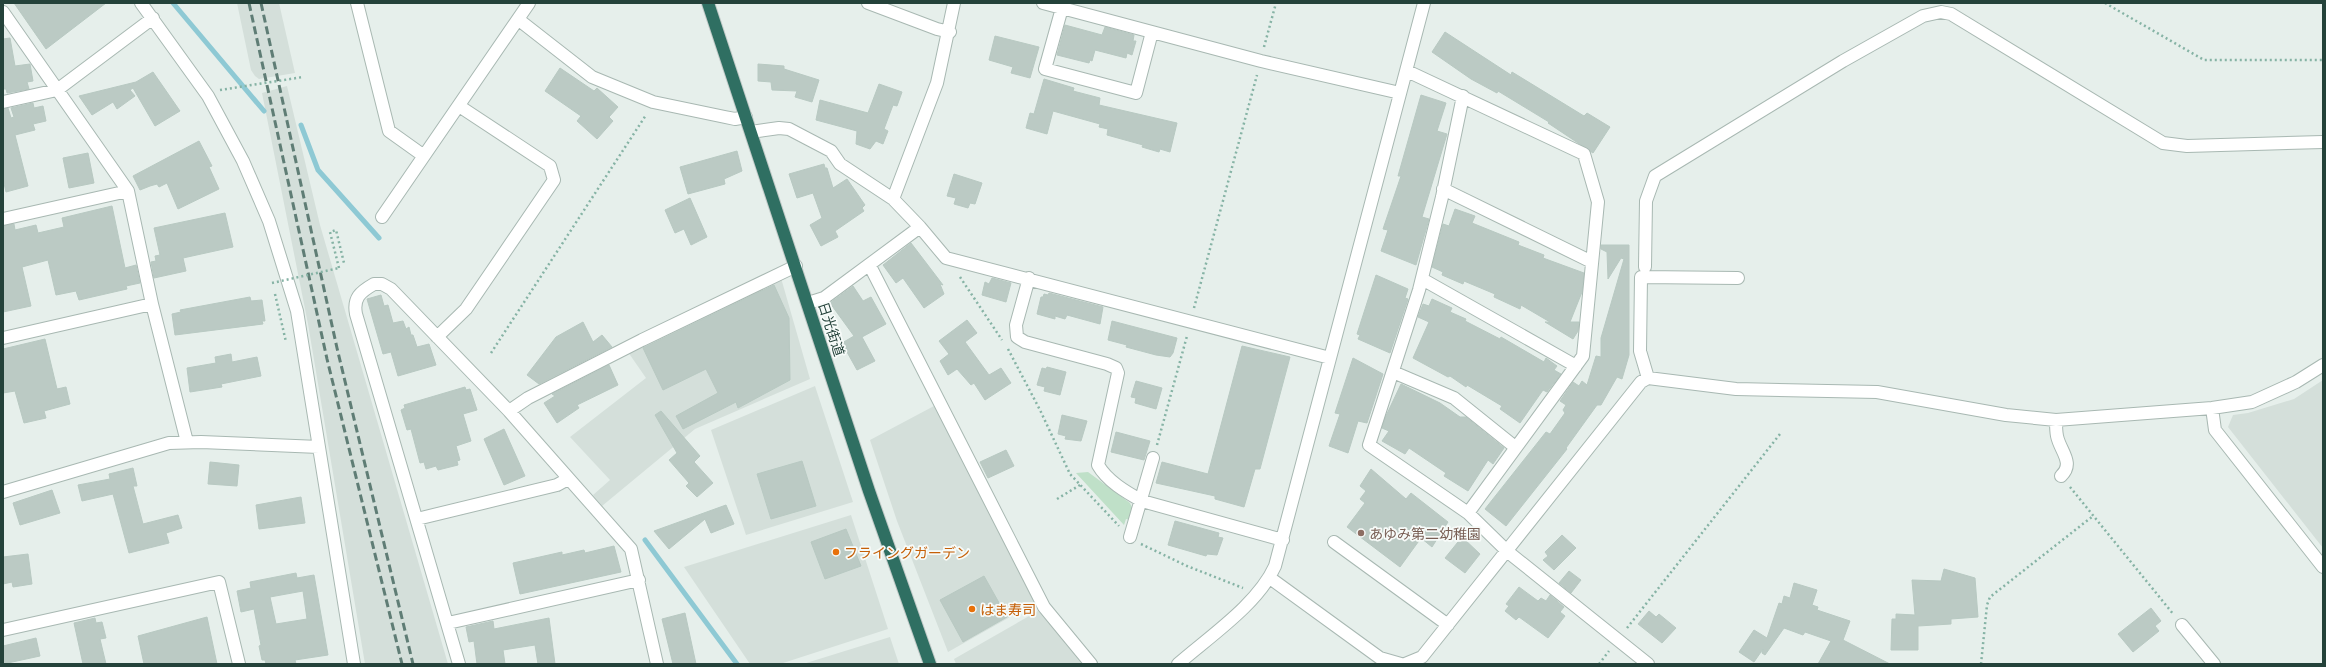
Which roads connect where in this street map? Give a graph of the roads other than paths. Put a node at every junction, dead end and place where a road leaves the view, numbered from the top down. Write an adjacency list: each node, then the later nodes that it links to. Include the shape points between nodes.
1 (141, 3): 11 (street)
2 (357, 3): 24 (street, via 388,131)
3 (530, 3): 12 (street)
4 (708, 3): 21 (highway, 日光街道)
5 (868, 3): 13 (street)
6 (954, 3): 13 (street)
7 (1043, 3): 9 (street)
8 (1424, 3): 15 (street)
9 (1062, 8): 14 (street); 14 (street, via 1045,69 1136,93)
10 (3, 12): 16 (street)
11 (152, 18): 16 (street); 51 (street, via 208,96 243,161 269,220 297,311)
12 (519, 20): 20 (street); 21 (street, via 592,77 653,102 734,119)
13 (950, 32): 27 (street, via 937,83)
14 (1152, 32): 17 (street, via 1261,61)
15 (1407, 71): 17 (street); 18 (street)
16 (57, 90): 19 (street); 26 (street)
17 (1400, 93): 42 (street)
18 (1463, 96): 25 (street); 31 (street, via 1584,154 1598,202)
19 (3, 102)
20 (459, 106): 24 (street); 40 (street, via 550,166 554,180 466,309)
21 (746, 116): 22 (highway, 日光街道)
22 (751, 132): 27 (street, via 789,129 831,151 840,164); 32 (highway, 日光街道)
23 (2323, 142): 34 (street, via 2187,146 2163,143 1951,14 1941,12 1923,16 1655,176 1646,201)
24 (424, 156): 28 (street)
25 (1443, 189): 31 (street); 37 (street)
26 (128, 191): 29 (street); 39 (street)
27 (893, 199): 30 (street)
28 (382, 217)
29 (3, 219)
30 (920, 227): 33 (street); 35 (street, via 946,258)
31 (1592, 262): 44 (street, via 1583,356)
32 (796, 266): 38 (highway, 日光街道); 48 (street, via 642,340 528,398)
33 (870, 266): 38 (street, via 824,298); 76 (street, via 1044,607)
34 (1645, 267)
35 (1029, 278): 42 (street); 57 (street, via 1016,325 1017,337 1025,342 1116,368 1117,383 1098,465 1128,494)
36 (1738, 278): 46 (street, via 1641,277 1640,351)
37 (1422, 279): 44 (street); 45 (street)
38 (808, 303): 75 (highway, 日光街道, via 869,491)
39 (152, 304): 41 (street); 50 (street)
40 (437, 337): 48 (street); 59 (street, via 391,289 382,284 374,284 357,296 354,305 356,314)
41 (3, 338)
42 (1330, 358): 61 (street)
43 (2323, 365): 47 (street, via 2296,382 2252,402)
44 (1576, 366): 52 (street)
45 (1393, 372): 52 (street, via 1454,398); 58 (street, via 1369,445)
46 (1648, 378): 49 (street, via 1736,389 1877,392 2006,415); 63 (street, via 1641,382)
47 (2212, 408): 49 (street); 64 (street, via 2215,430)
48 (509, 411): 55 (street)
49 (2056, 420): 54 (street, via 2057,436 2068,463 2067,470)
50 (187, 442): 51 (street); 56 (street, via 169,444)
51 (319, 447): 72 (street)
52 (1515, 447): 58 (street)
53 (1153, 458): 57 (street)
54 (2060, 476)
55 (568, 479): 59 (street, via 557,485); 66 (street, via 630,549)
56 (3, 492)
57 (1142, 501): 60 (street); 61 (street)
58 (1468, 513): 63 (street)
59 (417, 519): 67 (street)
60 (1130, 538)
61 (1283, 540): 65 (street)
62 (1334, 542): 68 (street)
63 (1508, 552): 68 (street); 80 (street)
64 (2323, 567)
65 (1270, 578): 77 (street, via 1256,596); 78 (street, via 1380,658)
66 (639, 580): 67 (street); 74 (street)
67 (448, 624): 73 (street)
68 (1448, 625): 79 (street, via 1422,657)
69 (2182, 625): 81 (street)
70 (3, 630): 71 (street, via 219,582)
71 (239, 664)
72 (354, 664)
73 (459, 664)
74 (657, 664)
75 (930, 664)
76 (1091, 664)
77 (1178, 664)
78 (1401, 664)
79 (1405, 664)
80 (1648, 664)
81 (2214, 664)

